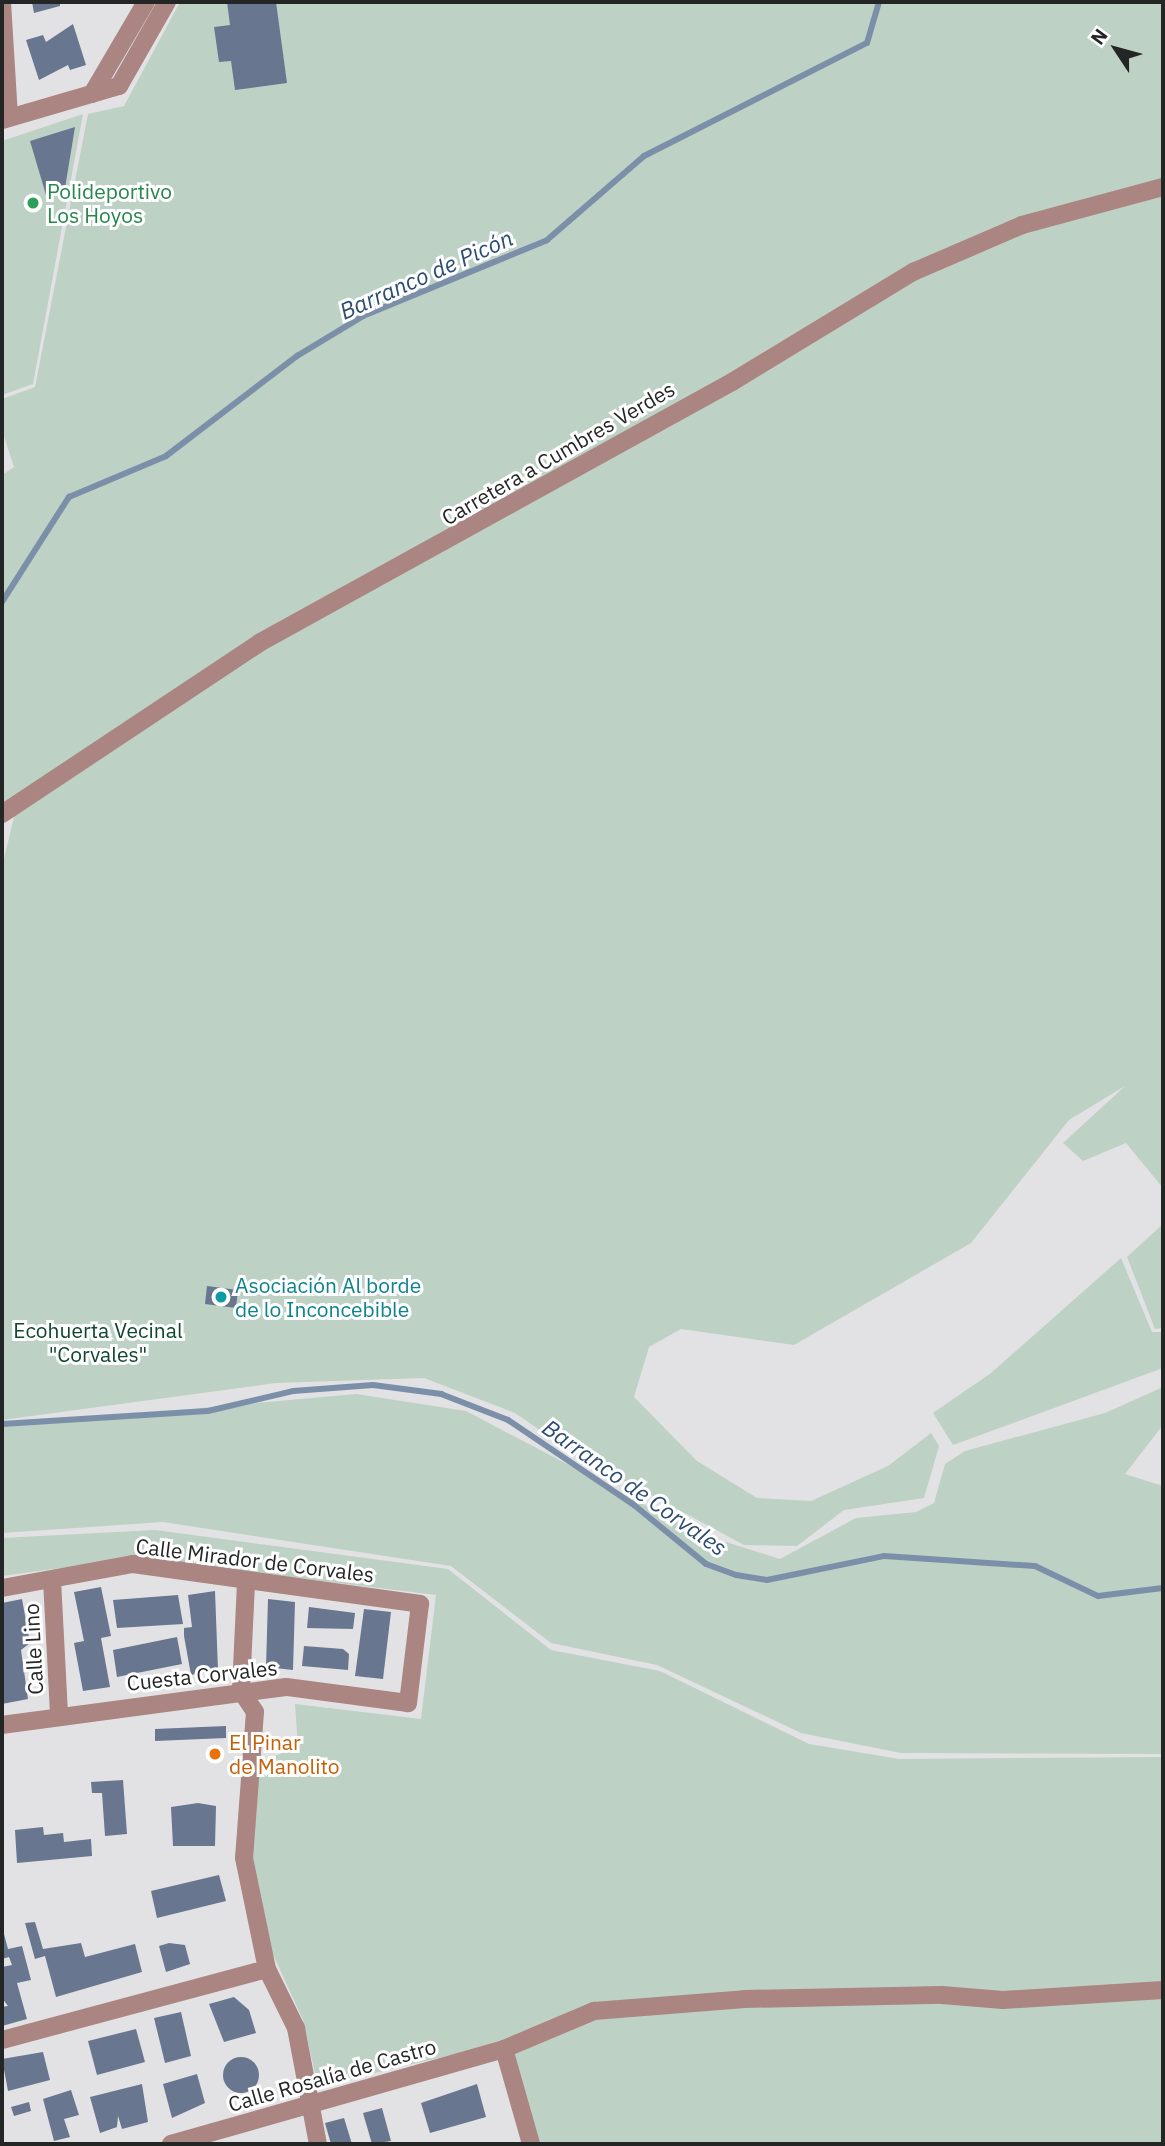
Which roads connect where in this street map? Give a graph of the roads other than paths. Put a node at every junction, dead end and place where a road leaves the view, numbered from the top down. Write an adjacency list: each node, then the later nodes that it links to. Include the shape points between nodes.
1 (2, 2): 5 (street)
2 (146, 2): 4 (street)
3 (167, 2): 4 (street, via 119,86)
4 (92, 94): 5 (street)
5 (6, 119)
6 (1163, 187): 7 (street, Carretera a Cumbres Verdes, via 1022,225 913,272 732,382 260,643)
7 (2, 814)
8 (52, 1580): 9 (street, Calle Mirador de Corvales, via 133,1564); 10 (street, Calle Mirador de Corvales); 13 (street, Calle Lino)
9 (246, 1583): 11 (street); 12 (street, Calle Mirador de Corvales, via 420,1604)
10 (2, 1588)
11 (241, 1691): 12 (street, Cuesta Corvales, via 286,1687); 13 (street, Cuesta Corvales); 15 (street, via 255,1712 244,1858)
12 (408, 1703)
13 (59, 1715): 14 (street, Cuesta Corvales)
14 (2, 1725)
15 (267, 1969): 17 (street); 19 (street, via 296,2028)
16 (1163, 1990): 18 (street, Calle Rosalía de Castro, via 1003,2000 942,1995 646,2005 594,2011)
17 (2, 2040)
18 (504, 2049): 19 (street, Calle Rosalía de Castro); 22 (street)
19 (309, 2106): 20 (street, Calle Rosalía de Castro); 21 (street)
20 (171, 2144)
21 (318, 2144)
22 (531, 2144)

